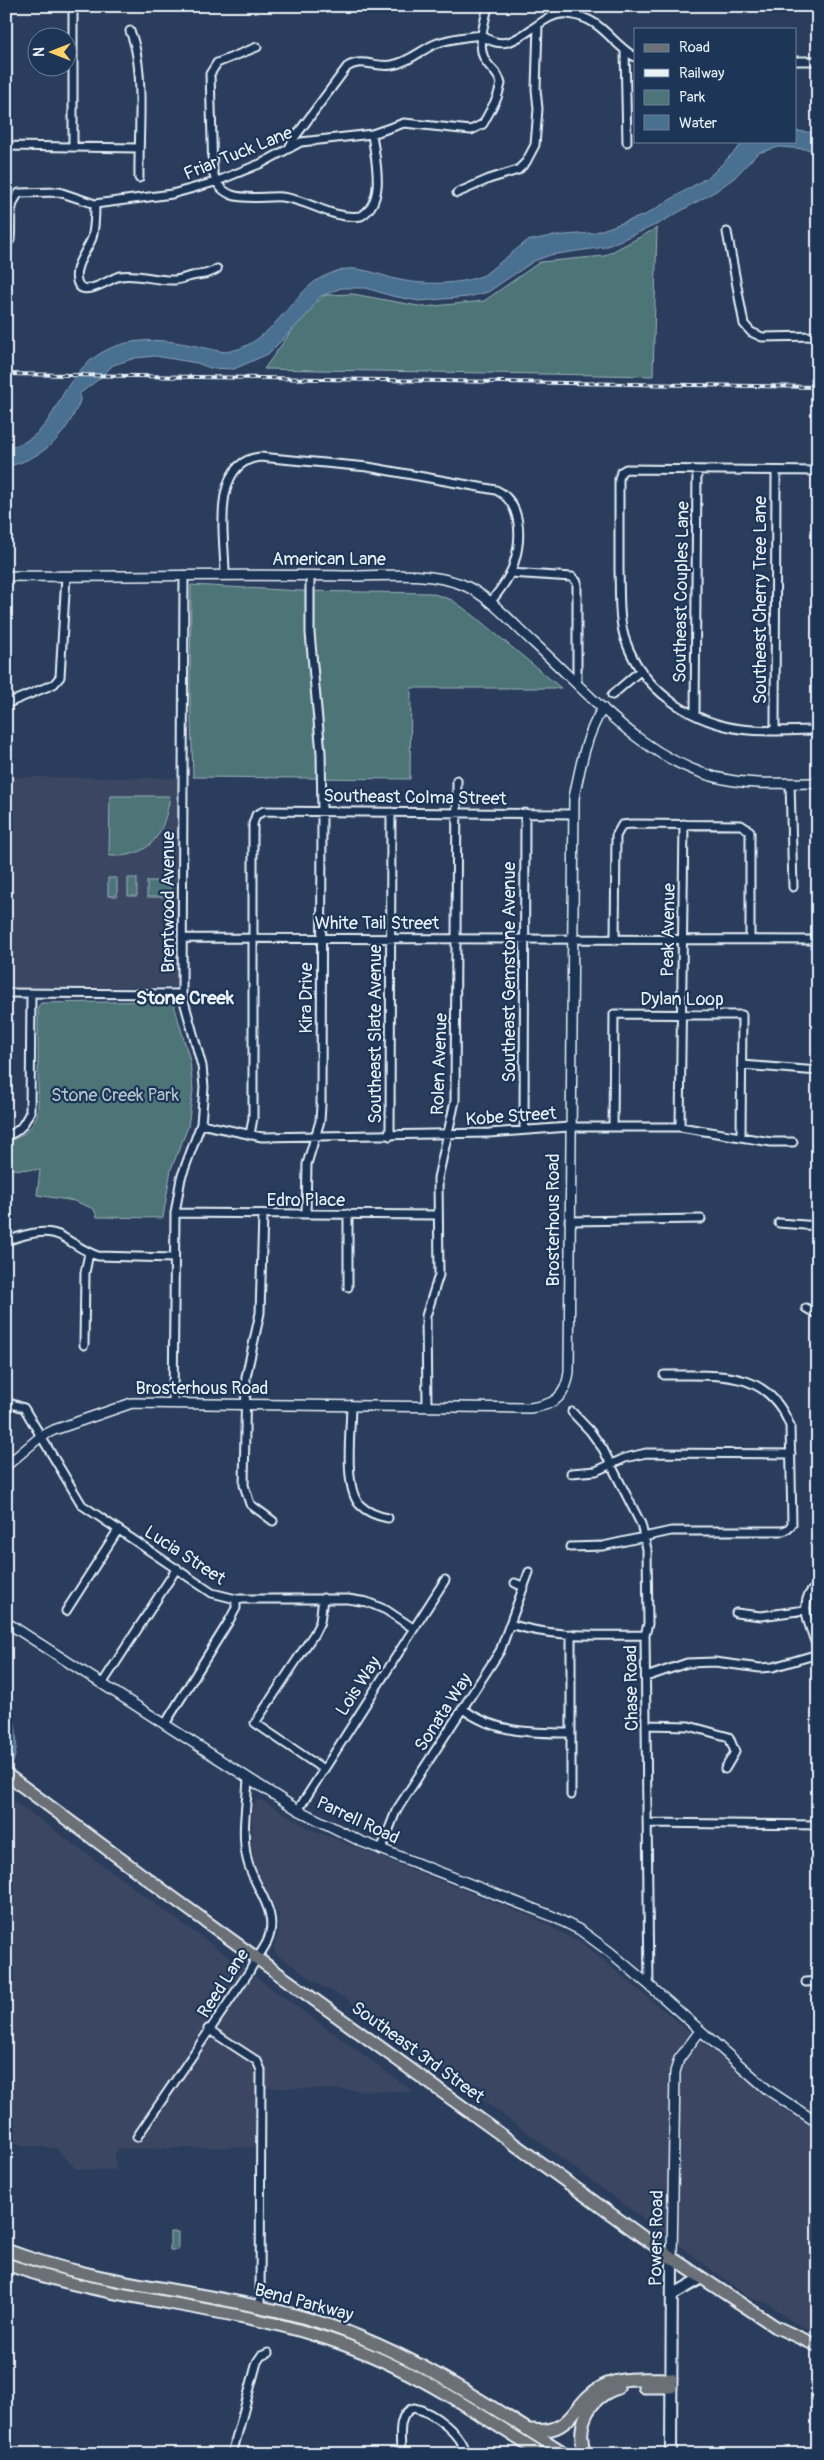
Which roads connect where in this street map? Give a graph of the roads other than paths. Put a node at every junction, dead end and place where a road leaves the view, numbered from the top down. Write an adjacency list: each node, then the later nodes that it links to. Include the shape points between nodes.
1 (7, 6): 14 (street)
2 (73, 6): 15 (street)
3 (488, 6): 6 (street, Friar Tuck Lane)
4 (538, 25): 6 (street, via 524,37 509,42 489,41); 8 (street, via 554,14 579,16 595,23); 20 (street, via 535,146 518,170)
5 (130, 31): 16 (street, via 136,44)
6 (482, 35): 12 (street, Friar Tuck Lane, via 484,58 502,84 483,124 463,131 404,123); 17 (street, via 434,44 392,65 353,63)
7 (257, 47): 19 (street, via 212,67)
8 (625, 51): 9 (street); 13 (street)
9 (634, 56)
10 (796, 61): 11 (street)
11 (818, 61)
12 (372, 134): 17 (street, Friar Tuck Lane, via 301,142); 19 (street, via 377,184 372,206 361,216 343,217 283,197 234,196)
13 (627, 142)
14 (6, 146): 15 (street)
15 (73, 146): 16 (street)
16 (138, 148): 18 (street)
17 (289, 148): 19 (street, Friar Tuck Lane, via 262,164)
18 (139, 178)
19 (215, 182): 21 (street, Friar Tuck Lane, via 172,194)
20 (457, 193)
21 (95, 204): 23 (street, Friar Tuck Lane, via 59,192 19,193 12,203 10,240); 24 (street, via 95,224 76,276 81,287 104,285 120,276 173,280 208,275)
22 (727, 232): 25 (street, via 744,324 762,337)
23 (6, 244)
24 (217, 269)
25 (818, 336)
26 (697, 470): 27 (street); 36 (street, via 626,470 618,479 620,611 626,642); 41 (street, Southeast Couples Lane)
27 (776, 471): 28 (street); 42 (street, Southeast Cherry Tree Lane)
28 (818, 471)
29 (510, 573): 30 (street, via 515,562 518,532 516,509 503,493 368,467 260,457 238,466 228,479 224,495); 35 (street); 37 (street, via 572,577 577,582)
30 (225, 574): 31 (street, American Lane); 34 (street, American Lane)
31 (184, 575): 33 (street, American Lane); 54 (street, Brentwood Avenue)
32 (6, 576): 33 (street, American Lane)
33 (66, 576): 39 (street, via 60,677 54,684)
34 (310, 576): 35 (street, American Lane, via 410,575 440,578 463,585); 47 (street, Kira Drive, via 310,633)
35 (490, 603): 37 (street, American Lane)
36 (641, 670): 38 (street); 41 (street, via 670,701)
37 (577, 682): 40 (street, American Lane)
38 (612, 695)
39 (6, 704)
40 (603, 708): 46 (street, via 647,745 684,765 729,780); 51 (street, Brosterhous Road, via 595,722 583,761 574,798)
41 (695, 714): 42 (street, via 709,722 736,728)
42 (775, 730): 43 (street)
43 (818, 730)
44 (457, 780): 49 (street, Rolen Avenue)
45 (818, 782): 46 (street)
46 (790, 783): 53 (street)
47 (322, 812): 48 (street, Southeast Colma Street); 55 (street, Southeast Colma Street, via 264,811 256,814 253,824); 56 (street, Kira Drive)
48 (390, 812): 49 (street, Southeast Colma Street); 57 (street, Southeast Slate Avenue)
49 (457, 813): 50 (street, Southeast Colma Street); 58 (street, Rolen Avenue)
50 (524, 813): 51 (street, Southeast Colma Street); 59 (street, Southeast Gemstone Avenue)
51 (574, 814): 60 (street, Brosterhous Road)
52 (684, 824): 61 (street, via 622,825 619,830 616,836); 62 (street, via 741,825 750,831); 64 (street, Peak Avenue)
53 (792, 887)
54 (182, 938): 55 (street, White Tail Street); 67 (street, Brentwood Avenue)
55 (253, 938): 56 (street, White Tail Street); 77 (street, via 253,1118)
56 (322, 938): 57 (street, White Tail Street); 80 (street, Kira Drive, via 321,1105)
57 (390, 938): 58 (street, White Tail Street); 81 (street, Southeast Slate Avenue)
58 (456, 938): 59 (street, White Tail Street); 76 (street, Rolen Avenue, via 456,1101)
59 (524, 939): 60 (street, White Tail Street); 75 (street, Southeast Gemstone Avenue)
60 (572, 939): 61 (street, White Tail Street); 72 (street, Brosterhous Road)
61 (615, 940): 64 (street, White Tail Street)
62 (750, 940): 63 (street, White Tail Street); 64 (street, White Tail Street)
63 (818, 940)
64 (682, 941): 68 (street, Peak Avenue)
65 (6, 993): 66 (street)
66 (31, 993): 67 (street); 79 (street, via 30,1112 24,1125)
67 (182, 994): 71 (street, Brentwood Avenue, via 202,1066)
68 (682, 1014): 69 (street, Dylan Loop, via 742,1015); 73 (street, Dylan Loop, via 614,1014); 74 (street, Peak Avenue)
69 (742, 1065): 70 (street); 78 (street, Dylan Loop)
70 (818, 1071)
71 (202, 1124): 77 (street, Kobe Street); 83 (street, Brentwood Avenue, via 181,1178)
72 (570, 1127): 73 (street, Kobe Street); 75 (street, Kobe Street); 89 (street, Brosterhous Road)
73 (614, 1127): 74 (street, Kobe Street)
74 (680, 1127): 78 (street, Kobe Street)
75 (524, 1130): 76 (street, Kobe Street)
76 (449, 1134): 81 (street, Kobe Street); 87 (street, Rolen Avenue, via 440,1163)
77 (250, 1135): 80 (street, Kobe Street)
78 (741, 1135): 82 (street, Kobe Street, via 771,1142)
79 (6, 1136)
80 (315, 1136): 81 (street, Kobe Street); 84 (street, Kira Drive, via 307,1164)
81 (390, 1136)
82 (793, 1142)
83 (175, 1213): 86 (street, Edro Place); 94 (street, Brentwood Avenue)
84 (306, 1214): 85 (street, Edro Place); 86 (street, Edro Place)
85 (348, 1214): 87 (street, Edro Place); 95 (street)
86 (263, 1215): 102 (street, via 260,1313 246,1377)
87 (438, 1215): 104 (street, Rolen Avenue, via 439,1275 426,1316)
88 (701, 1219): 89 (street)
89 (569, 1221): 104 (street, Brosterhous Road, via 569,1372 559,1399 530,1408)
90 (778, 1223): 91 (street)
91 (818, 1226)
92 (6, 1240): 93 (street, via 45,1232 61,1236)
93 (90, 1253): 94 (street, via 98,1256); 98 (street, via 85,1273)
94 (174, 1258): 101 (street, Brentwood Avenue)
95 (348, 1287)
96 (806, 1308): 97 (street)
97 (818, 1315)
98 (84, 1345)
99 (664, 1375): 107 (street, via 740,1378 766,1391 784,1411 790,1426)
100 (6, 1402): 106 (street, Lucia Street, via 24,1408)
101 (173, 1402): 102 (street, Brosterhous Road); 106 (street, Brosterhous Road, via 132,1403)
102 (244, 1404): 103 (street, Brosterhous Road); 112 (street, via 244,1485 250,1504)
103 (351, 1405): 104 (street, Brosterhous Road); 111 (street, via 350,1484 358,1504 374,1515)
104 (427, 1406)
105 (572, 1412): 108 (street, Chase Road, via 590,1431)
106 (40, 1437): 109 (street, Brosterhous Road); 113 (street, Lucia Street, via 76,1498)
107 (791, 1454): 108 (street, via 646,1453); 114 (street, via 792,1524 788,1530 671,1531)
108 (611, 1465): 110 (street, via 590,1473); 114 (street, Chase Road, via 641,1524)
109 (6, 1466)
110 (571, 1473)
111 (388, 1518)
112 (273, 1521)
113 (118, 1530): 116 (street, Lucia Street); 125 (street)
114 (644, 1538): 115 (street, via 596,1548); 131 (street, Chase Road, via 648,1624)
115 (570, 1547)
116 (177, 1568): 123 (street, Lucia Street, via 212,1593); 135 (street)
117 (529, 1572): 121 (street, Sonata Way)
118 (445, 1580): 129 (street, Lois Way)
119 (515, 1583): 121 (street)
120 (818, 1586): 124 (street, via 808,1593)
121 (524, 1587): 128 (street, Sonata Way)
122 (322, 1598): 123 (street, Lucia Street); 129 (street, Lucia Street, via 367,1602); 140 (street, via 320,1622 314,1634 256,1723)
123 (236, 1599): 137 (street, via 230,1621)
124 (805, 1610): 126 (street, via 760,1616); 132 (street)
125 (66, 1611)
126 (736, 1613)
127 (6, 1622): 135 (street, Parrell Road)
128 (510, 1624): 130 (street, via 530,1631); 136 (street, Sonata Way, via 500,1651)
129 (414, 1628): 140 (street, Lois Way)
130 (571, 1634): 131 (street); 139 (street)
131 (645, 1635): 134 (street, Chase Road)
132 (818, 1650)
133 (818, 1654): 134 (street, via 760,1668 715,1662 687,1663)
134 (646, 1677): 138 (street, Chase Road)
135 (102, 1684): 137 (street, Parrell Road)
136 (462, 1709): 139 (street, via 483,1722 504,1729 527,1733); 148 (street, Sonata Way, via 396,1811)
137 (164, 1724): 143 (street, Parrell Road)
138 (646, 1725): 141 (street, via 689,1726 730,1737 735,1752); 146 (street, Chase Road)
139 (570, 1733): 144 (street)
140 (322, 1769): 145 (street, Lois Way)
141 (726, 1769)
142 (8, 1775): 149 (main road, Southeast 3rd Street)
143 (248, 1778): 145 (street, Parrell Road); 149 (street, Reed Lane, via 247,1859 272,1920 266,1944)
144 (571, 1795)
145 (298, 1810): 148 (street, Parrell Road)
146 (648, 1823): 147 (street); 152 (street, Chase Road)
147 (818, 1825)
148 (381, 1850): 152 (street, Parrell Road, via 552,1916 595,1941)
149 (257, 1957): 153 (street, Reed Lane); 158 (main road, Southeast 3rd Street)
150 (818, 1981): 151 (street)
151 (806, 1982)
152 (649, 1984): 154 (street, Parrell Road)
153 (208, 2029): 156 (street); 162 (street, Reed Lane, via 258,2061 260,2070)
154 (700, 2030): 155 (street, Parrell Road, via 779,2098); 158 (street, Powers Road, via 679,2059 675,2072)
155 (818, 2123)
156 (137, 2137)
157 (6, 2250): 162 (main road, Bend Parkway, via 87,2273)
158 (672, 2258): 160 (main road, Southeast 3rd Street); 161 (main road, Powers Road)
159 (6, 2264): 170 (main road, Bend Parkway, via 74,2284 271,2323 348,2345 414,2375)
160 (702, 2278): 161 (main road); 163 (main road, Southeast 3rd Street, via 776,2327)
161 (672, 2295): 165 (main road, Powers Road)
162 (260, 2307): 166 (main road, Bend Parkway, via 325,2324 387,2347)
163 (818, 2346)
164 (268, 2353): 167 (street, via 257,2362)
165 (671, 2383): 166 (main road, via 622,2380 607,2384 590,2395 560,2427 547,2431); 172 (main road, via 622,2388 601,2396 590,2407 582,2424); 173 (main road, Powers Road)
166 (529, 2430): 171 (main road, Bend Parkway)
167 (232, 2454)
168 (401, 2454): 169 (street, via 402,2420 406,2412 414,2408 452,2430 461,2440)
169 (465, 2454)
170 (542, 2454)
171 (566, 2454)
172 (586, 2454)
173 (671, 2454)

